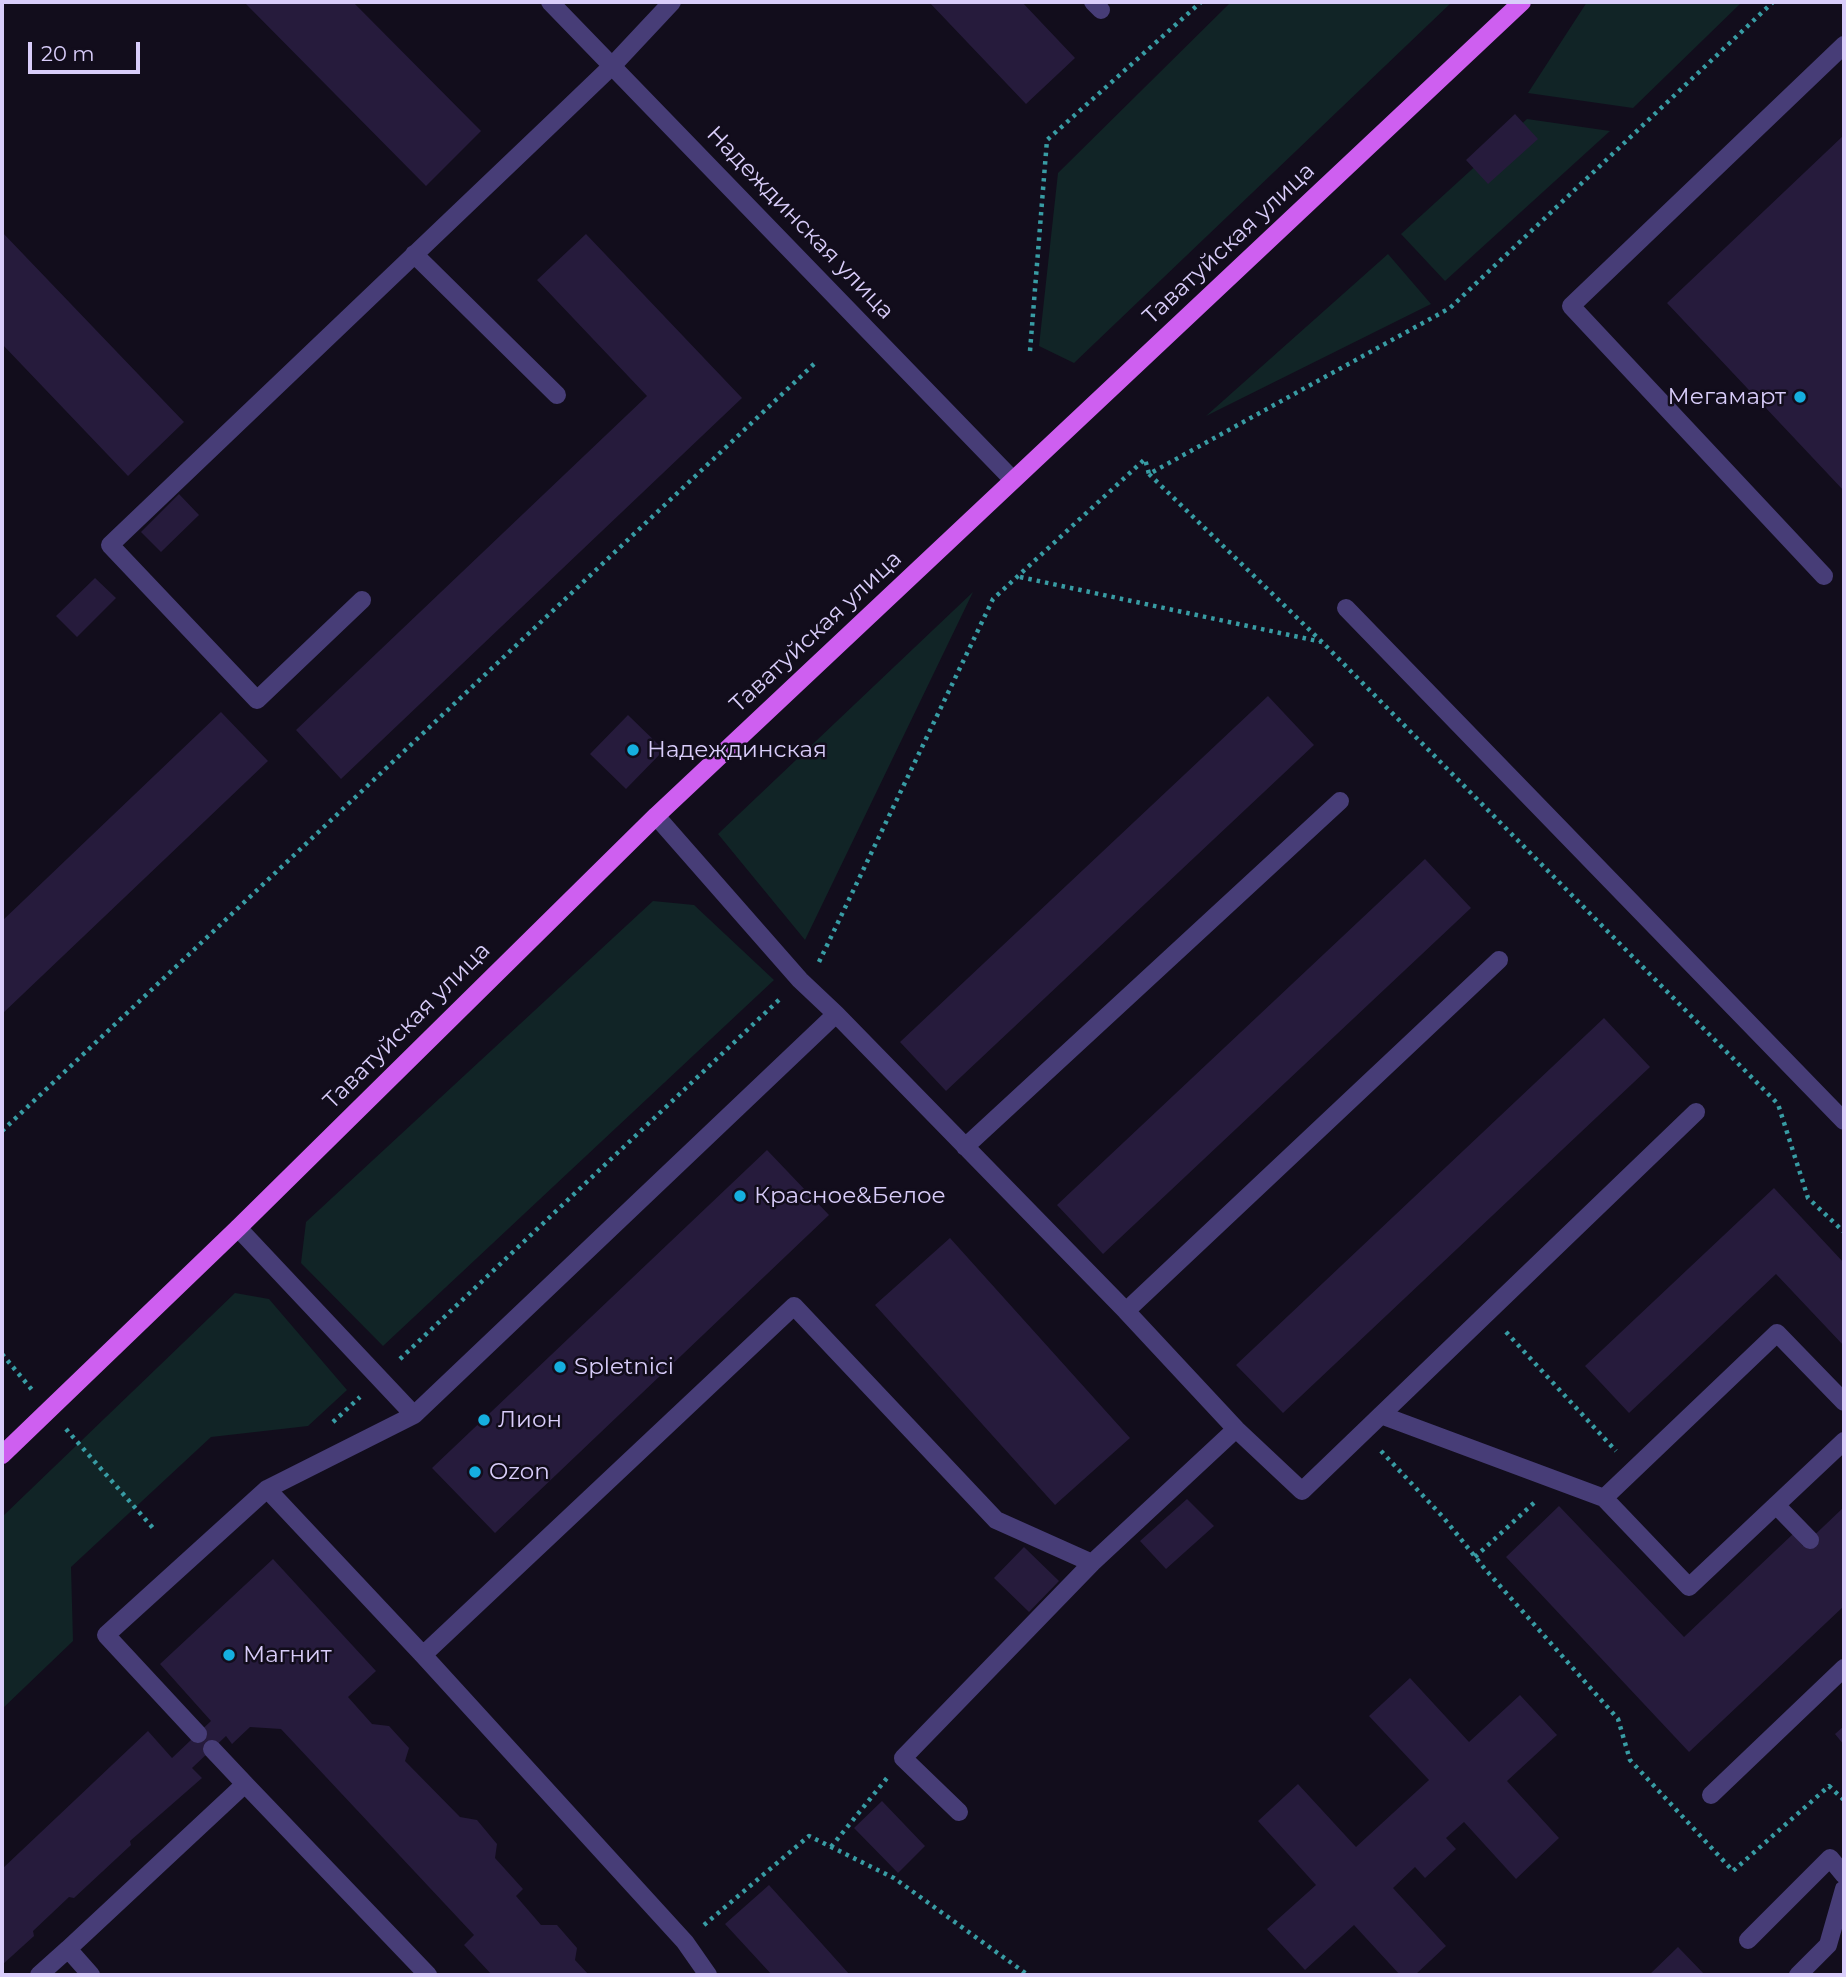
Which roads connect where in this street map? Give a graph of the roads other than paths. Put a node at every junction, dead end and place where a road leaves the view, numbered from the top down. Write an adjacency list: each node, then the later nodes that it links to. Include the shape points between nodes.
1 (550, 2): 5 (street, Надеждинская улица)
2 (672, 2): 5 (street)
3 (1522, 2): 8 (main road, Таватуйская улица)
4 (1844, 45): 9 (street, via 1571,306)
5 (613, 65): 6 (street); 8 (street, Надеждинская улица)
6 (414, 254): 7 (street); 10 (street, via 110,545 257,700)
7 (557, 395)
8 (1013, 480): 13 (main road, Таватуйская улица)
9 (1824, 576)
10 (362, 600)
11 (1346, 608): 17 (street)
12 (1340, 800): 18 (street)
13 (656, 816): 15 (street, via 800,980); 19 (main road, Таватуйская улица)
14 (1499, 960): 20 (street)
15 (836, 1014): 18 (street); 22 (street)
16 (1696, 1112): 23 (street)
17 (1844, 1121)
18 (965, 1147): 20 (street)
19 (238, 1228): 22 (street); 26 (main road, Таватуйская улица)
20 (1125, 1311): 24 (street)
21 (1844, 1402): 28 (street, via 1777,1333)
22 (414, 1415): 27 (street)
23 (1381, 1415): 24 (street, via 1302,1491); 28 (street)
24 (1236, 1429): 31 (street)
25 (1844, 1441): 29 (street)
26 (2, 1455)
27 (267, 1489): 32 (street); 34 (street, via 106,1635)
28 (1604, 1498): 29 (street, via 1689,1587)
29 (1776, 1505): 30 (street)
30 (1810, 1540)
31 (1092, 1563): 32 (street, via 996,1520 794,1306); 38 (street, via 903,1758)
32 (423, 1655): 46 (street, via 685,1942)
33 (1844, 1668): 37 (street)
34 (198, 1734)
35 (212, 1749): 36 (street)
36 (245, 1784): 42 (street); 45 (street)
37 (1711, 1795)
38 (959, 1812)
39 (1844, 1875): 41 (street, via 1829,1858)
40 (1844, 1889): 47 (street, via 1828,1944)
41 (1748, 1940)
42 (68, 1949): 43 (street); 44 (street)
43 (39, 1975)
44 (91, 1975)
45 (428, 1975)
46 (708, 1975)
47 (1798, 1975)

